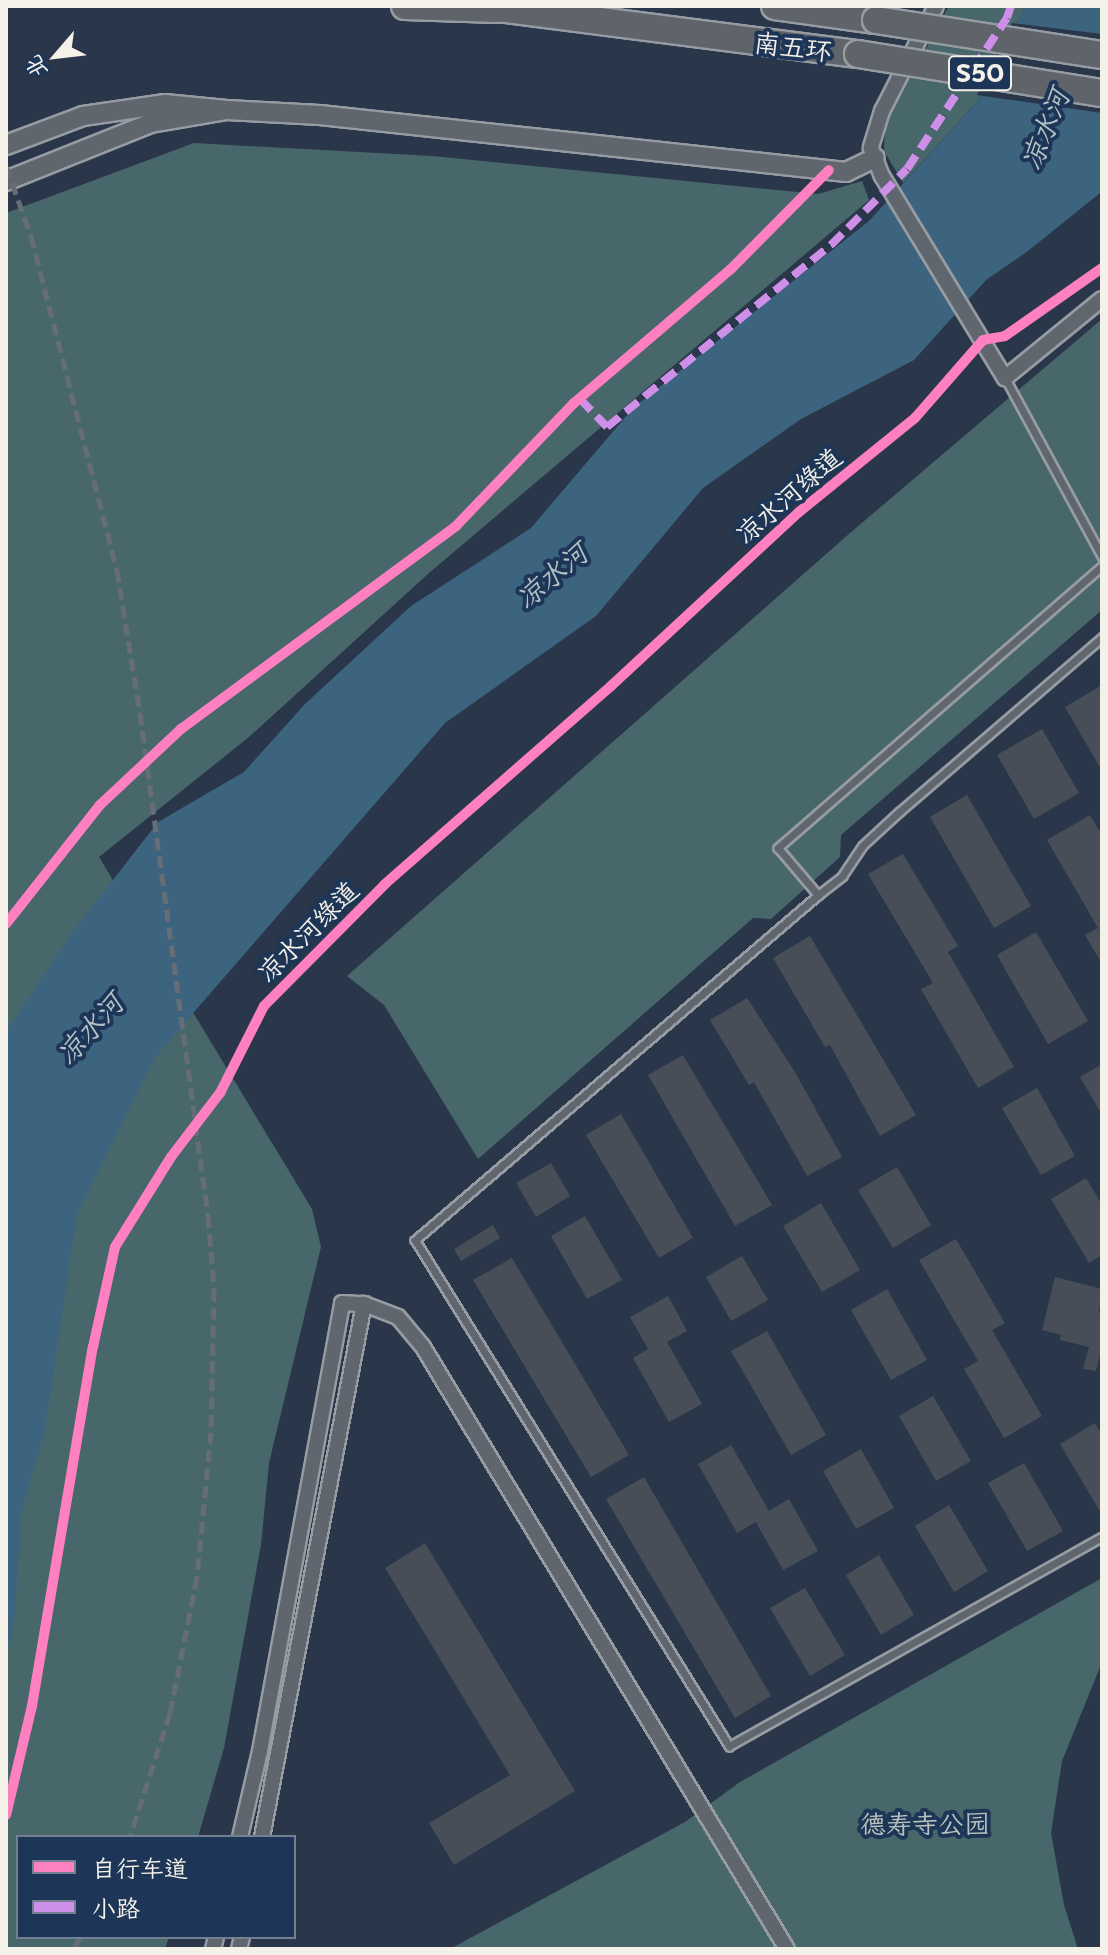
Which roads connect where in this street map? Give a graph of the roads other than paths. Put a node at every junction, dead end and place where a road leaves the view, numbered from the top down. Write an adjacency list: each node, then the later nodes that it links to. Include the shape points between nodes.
1 (405, 6): 4 (highway, 南五环)
2 (775, 6): 5 (highway, 南五环 / S50, bridge)
3 (936, 6): 9 (street, via 882,111 871,148)
4 (494, 8): 6 (highway, 南五环 / S50, bridge, via 858,54)
5 (1102, 55)
6 (1102, 93)
7 (227, 110): 8 (street, via 165,104 83,116); 9 (street, via 320,115 846,172); 10 (street, via 151,123)
8 (6, 145)
9 (875, 158): 12 (street)
10 (6, 181)
11 (1102, 299): 12 (street)
12 (1005, 378): 13 (lane)
13 (1102, 557)
14 (1102, 566): 16 (lane, via 778,848)
15 (1102, 637): 16 (lane, via 863,845 842,876)
16 (818, 895): 18 (lane, via 415,1240 729,1746)
17 (364, 1304): 19 (street, via 342,1303); 20 (street); 21 (street, via 398,1317 423,1347)
18 (1102, 1537)
19 (240, 1835)
20 (262, 1835)
21 (787, 1949)

